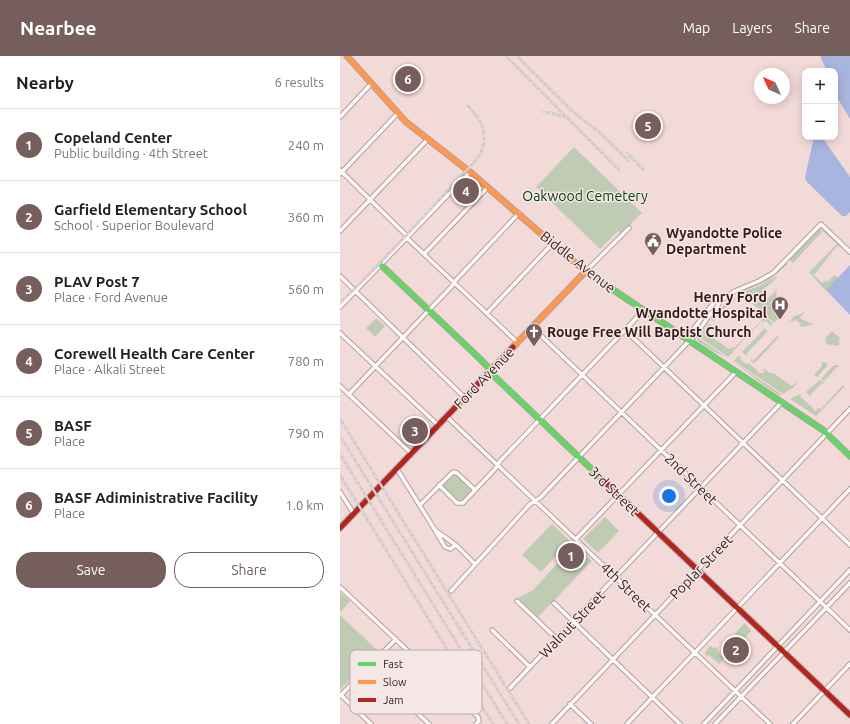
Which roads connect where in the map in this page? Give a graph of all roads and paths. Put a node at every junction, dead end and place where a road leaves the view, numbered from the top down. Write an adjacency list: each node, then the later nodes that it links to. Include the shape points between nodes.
1 (347, 56): 2 (main road, Biddle Avenue)
2 (371, 84): 3 (main road, Biddle Avenue); 4 (street)
3 (398, 114): 5 (main road, Biddle Avenue); 6 (street)
4 (340, 117)
5 (428, 139): 7 (main road, Biddle Avenue); 9 (street)
6 (341, 172): 9 (street)
7 (470, 172): 8 (main road, Biddle Avenue); 13 (street)
8 (488, 186): 10 (main road, Biddle Avenue); 16 (street)
9 (370, 199): 12 (street); 13 (street)
10 (519, 214): 14 (main road, Biddle Avenue); 20 (street)
11 (629, 228): 18 (street, Ford Avenue)
12 (340, 231)
13 (407, 238): 16 (street); 17 (street)
14 (553, 243): 18 (main road, Biddle Avenue); 25 (street)
15 (850, 252): 30 (street, via 821,224 773,273 715,302 702,316)
16 (424, 254): 20 (street)
17 (381, 265): 21 (street); 24 (main road, 3rd Street)
18 (586, 271): 23 (main road, Biddle Avenue); 26 (main road, Ford Avenue)
19 (340, 276): 21 (street)
20 (455, 282): 24 (street); 25 (street)
21 (355, 292): 22 (street); 29 (street)
22 (340, 307)
23 (644, 310): 27 (street); 30 (main road, Biddle Avenue)
24 (429, 311): 29 (street); 34 (main road, 3rd Street)
25 (487, 313): 31 (street)
26 (533, 328): 31 (main road, Ford Avenue); 36 (street, 2nd Street)
27 (625, 330): 33 (street); 36 (street)
28 (340, 333): 32 (street)
29 (403, 338): 32 (street); 39 (street)
30 (689, 341): 33 (street); 35 (main road, Biddle Avenue)
31 (518, 343): 34 (main road, Ford Avenue)
32 (376, 367): 38 (street); 46 (street)
33 (664, 368): 41 (street); 43 (street)
34 (491, 372): 39 (main road, Ford Avenue); 45 (main road, 3rd Street)
35 (736, 372): 40 (main road, Biddle Avenue); 41 (street)
36 (582, 375): 43 (street, 2nd Street); 45 (street)
37 (340, 386): 38 (street)
38 (349, 394): 50 (street)
39 (465, 398): 44 (main road, Ford Avenue)
40 (782, 402): 47 (main road, Biddle Avenue); 48 (street, Walnut Street)
41 (704, 406): 48 (street); 49 (street)
42 (850, 410): 47 (street, Poplar Street)
43 (622, 413): 49 (street, 2nd Street); 52 (street)
44 (447, 417): 46 (main road, Ford Avenue); 53 (street, 4th Street)
45 (540, 420): 52 (main road, 3rd Street); 53 (street)
46 (439, 426): 50 (main road, Ford Avenue)
47 (827, 434): 51 (main road, Biddle Avenue); 55 (street, Poplar Street)
48 (743, 443): 55 (street); 57 (street, Walnut Street)
49 (661, 450): 57 (street, 2nd Street); 61 (street)
50 (412, 454): 54 (main road, Ford Avenue)
51 (850, 456)
52 (579, 457): 61 (main road, 3rd Street); 62 (street)
53 (498, 465): 59 (street); 62 (street, 4th Street)
54 (397, 469): 63 (street); 64 (main road, Ford Avenue)
55 (782, 481): 65 (street); 66 (street, Poplar Street)
56 (439, 485): 59 (street, via 451,472 455,472); 59 (street, via 460,504); 63 (street)
57 (701, 488): 66 (street, 2nd Street); 69 (street, Walnut Street)
58 (850, 489): 65 (street)
59 (475, 490)
60 (340, 492): 64 (street)
61 (618, 495): 69 (main road, 3rd Street); 70 (street)
62 (536, 501): 70 (street, 4th Street); 74 (street)
63 (420, 505): 68 (street)
64 (354, 514): 67 (main road, Ford Avenue)
65 (822, 518): 72 (street); 73 (street)
66 (740, 525): 73 (street, 2nd Street); 75 (street, Poplar Street)
67 (340, 528)
68 (435, 530): 71 (street); 71 (street, via 447,548)
69 (658, 533): 75 (main road, 3rd Street); 77 (street, Walnut Street)
70 (576, 539): 77 (street, 4th Street)
71 (456, 545): 74 (street)
72 (850, 545)
73 (780, 563): 82 (street, 2nd Street); 84 (street)
74 (476, 564): 80 (street)
75 (698, 570): 84 (main road, 3rd Street); 86 (street, Poplar Street)
76 (850, 570): 82 (street)
77 (616, 577): 86 (street, 4th Street); 87 (street, Walnut Street)
78 (850, 583): 85 (street)
79 (340, 586): 90 (street)
80 (451, 591)
81 (517, 601): 91 (street)
82 (820, 602): 85 (street, 2nd Street); 92 (street)
83 (554, 603): 87 (street)
84 (737, 608): 92 (main road, 3rd Street); 95 (street)
85 (826, 608): 89 (street, 2nd Street); 96 (street)
86 (655, 615): 95 (street, 4th Street); 97 (street, Poplar Street)
87 (573, 622): 91 (street, Walnut Street); 97 (street)
88 (492, 630): 99 (street)
89 (850, 630)
90 (396, 639): 93 (street); 94 (street)
91 (557, 639): 99 (street, Walnut Street)
92 (777, 646): 96 (main road, 3rd Street); 102 (street)
93 (385, 650)
94 (407, 650)
95 (695, 652): 102 (street, 4th Street); 105 (street)
96 (784, 652): 103 (main road, 3rd Street); 106 (street)
97 (613, 660): 105 (street); 107 (street, Poplar Street)
98 (850, 664): 103 (street)
99 (530, 667): 101 (street, Walnut Street)
100 (350, 686): 104 (street)
101 (510, 688)
102 (735, 691): 106 (street, 4th Street); 120 (street)
103 (824, 691): 112 (main road, 3rd Street); 123 (street)
104 (340, 696): 108 (street)
105 (652, 697): 118 (street); 119 (street)
106 (741, 697): 121 (street); 122 (street, 4th Street)
107 (570, 704): 116 (street, Poplar Street); 117 (street)
108 (350, 705)
109 (360, 714): 113 (street)
110 (418, 714): 114 (street)
111 (474, 714): 115 (street, via 479,719)
112 (850, 715)
113 (371, 724)
114 (429, 724)
115 (476, 724)
116 (552, 724)
117 (591, 724)
118 (627, 724)
119 (680, 724)
120 (704, 724)
121 (716, 724)
122 (770, 724)
123 (793, 724)

